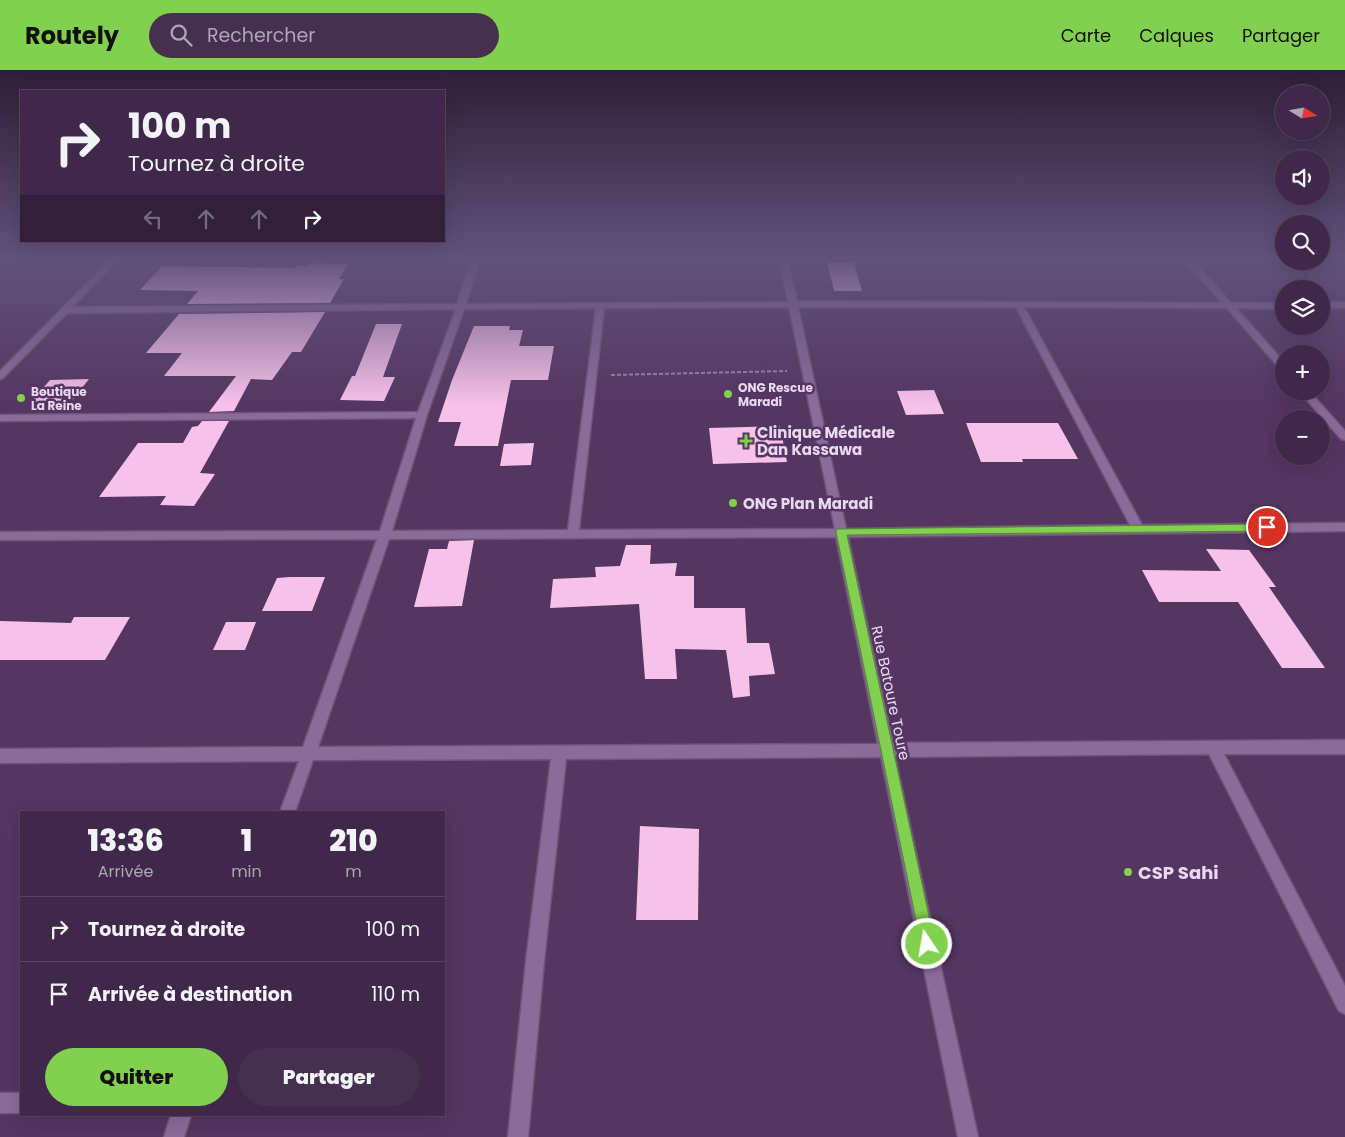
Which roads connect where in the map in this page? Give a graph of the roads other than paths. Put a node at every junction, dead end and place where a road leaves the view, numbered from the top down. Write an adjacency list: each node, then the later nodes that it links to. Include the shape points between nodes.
1 (69, 306): 10 (street)
2 (600, 306): 3 (street); 9 (street); 21 (street)
3 (620, 306)
4 (793, 306): 19 (street, Rue Batoure Toure)
5 (996, 306): 6 (street)
6 (1019, 306): 7 (street); 18 (street)
7 (1229, 306): 8 (street); 11 (street)
8 (1275, 306)
9 (459, 307): 10 (street); 14 (street)
10 (65, 310): 12 (street)
11 (1275, 358)
12 (0, 376)
13 (1312, 400): 16 (street)
14 (422, 415): 15 (street); 20 (street)
15 (0, 418)
16 (1345, 437)
17 (1345, 527): 18 (street)
18 (1138, 529): 19 (street)
19 (841, 532): 21 (street); 25 (street, Rue Batoure Toure)
20 (385, 534): 21 (street); 22 (street); 27 (street)
21 (573, 534)
22 (0, 536)
23 (1345, 747): 24 (street)
24 (1213, 748): 25 (street); 30 (street)
25 (887, 750): 26 (street); 36 (street, Rue Batoure Toure)
26 (559, 752): 27 (street); 35 (street)
27 (309, 754): 28 (street); 29 (street)
28 (0, 756)
29 (288, 811)
30 (1345, 1005)
31 (0, 1103): 32 (street)
32 (20, 1103)
33 (181, 1116): 34 (street)
34 (174, 1137)
35 (518, 1137)
36 (968, 1137)

